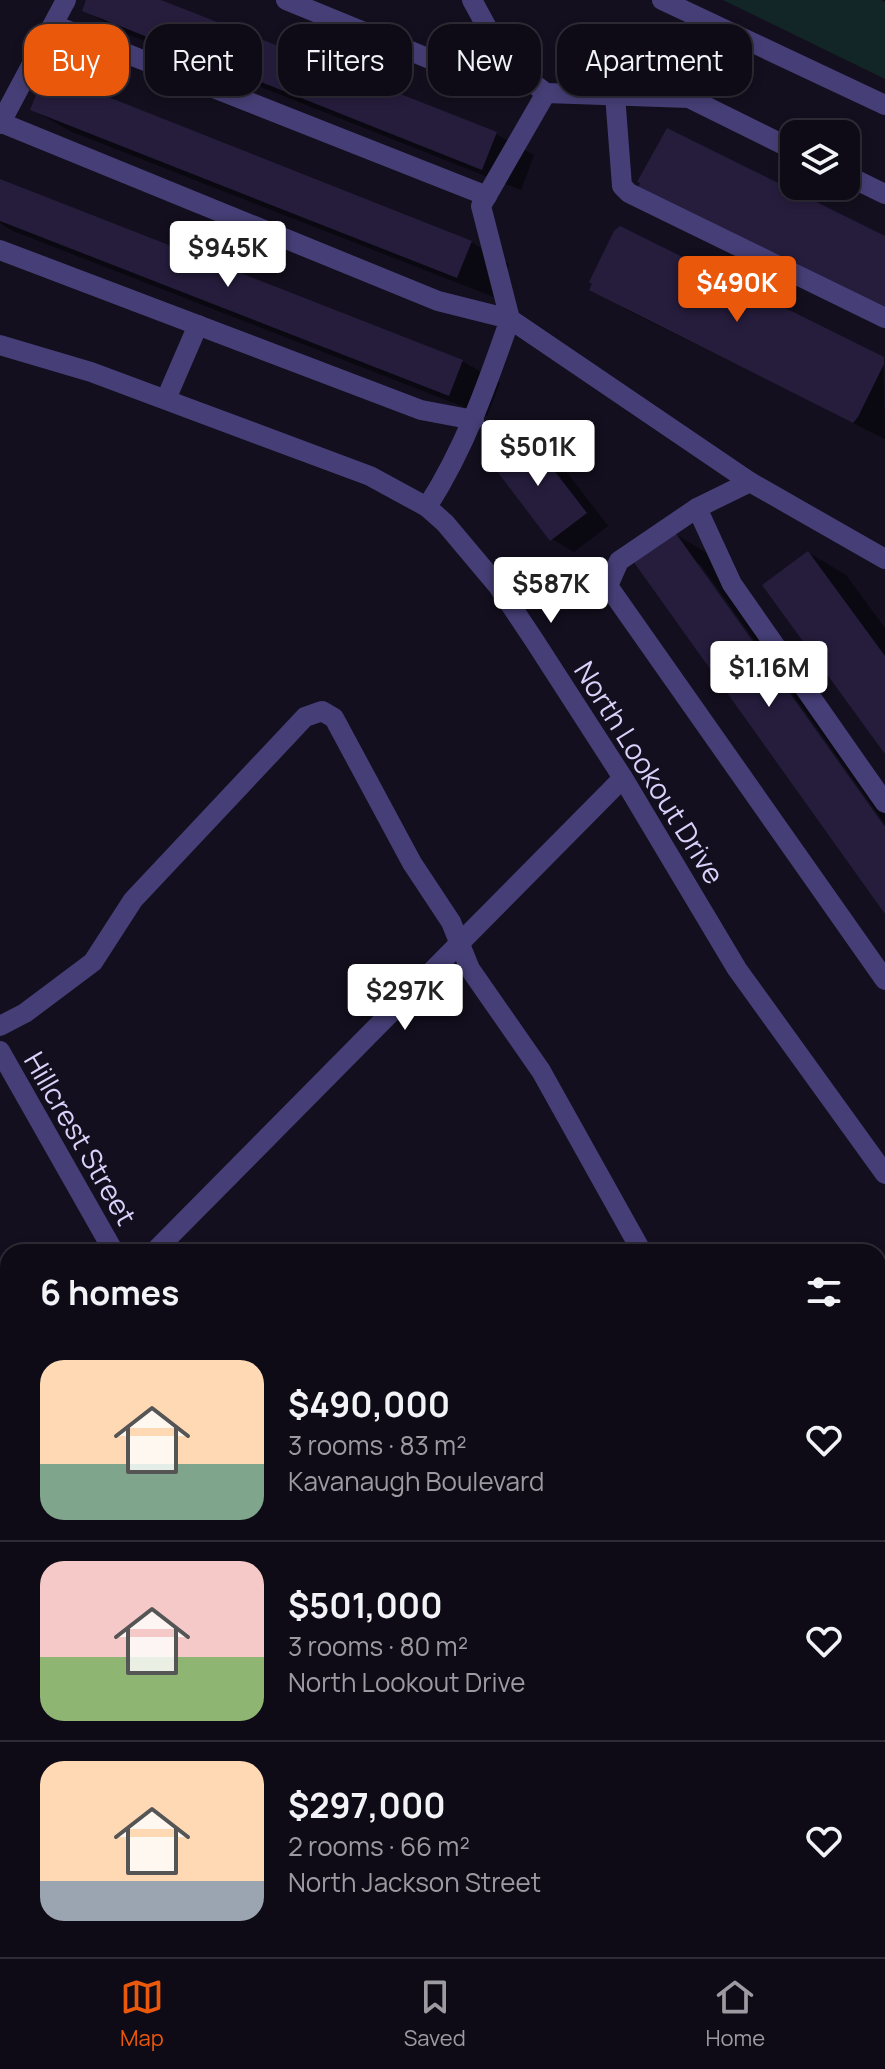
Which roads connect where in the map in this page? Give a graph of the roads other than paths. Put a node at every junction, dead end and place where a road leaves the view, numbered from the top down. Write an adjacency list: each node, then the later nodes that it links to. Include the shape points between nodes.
1 (66, 0): 5 (street)
2 (286, 0): 8 (street)
3 (472, 0): 6 (street)
4 (662, 0): 15 (street)
5 (54, 24)
6 (485, 24)
7 (129, 55): 20 (street)
8 (428, 58)
9 (24, 81): 16 (street)
10 (541, 89): 11 (street)
11 (546, 93): 12 (street); 20 (street)
12 (557, 93)
13 (615, 96): 22 (street, via 622,186 629,193)
14 (640, 96): 17 (street, via 689,98)
15 (885, 105)
16 (1, 124): 23 (street, via 438,301)
17 (780, 143)
18 (860, 182): 19 (street)
19 (885, 194)
20 (487, 196): 23 (street, via 481,206)
21 (0, 250): 24 (street)
22 (885, 318)
23 (510, 319): 27 (street); 28 (street)
24 (198, 325): 26 (street); 27 (street, via 421,410)
25 (0, 345): 26 (street, North Lookout Drive)
26 (166, 399): 29 (street, North Lookout Drive, via 370,476)
27 (474, 420): 29 (street)
28 (750, 482): 30 (street); 31 (street)
29 (427, 507): 32 (street, North Lookout Drive, via 498,586)
30 (697, 508): 33 (street, via 732,584); 35 (street, via 619,561 608,586)
31 (885, 559)
32 (623, 778): 34 (street); 38 (street, North Lookout Drive, via 737,969)
33 (885, 803)
34 (459, 944): 36 (street, via 334,718 312,712 133,900 93,962); 40 (street); 41 (street, via 574,1127)
35 (885, 980)
36 (0, 1026)
37 (0, 1051): 39 (street, Hillcrest Street)
38 (885, 1174)
39 (109, 1244)
40 (162, 1244)
41 (638, 1244)

